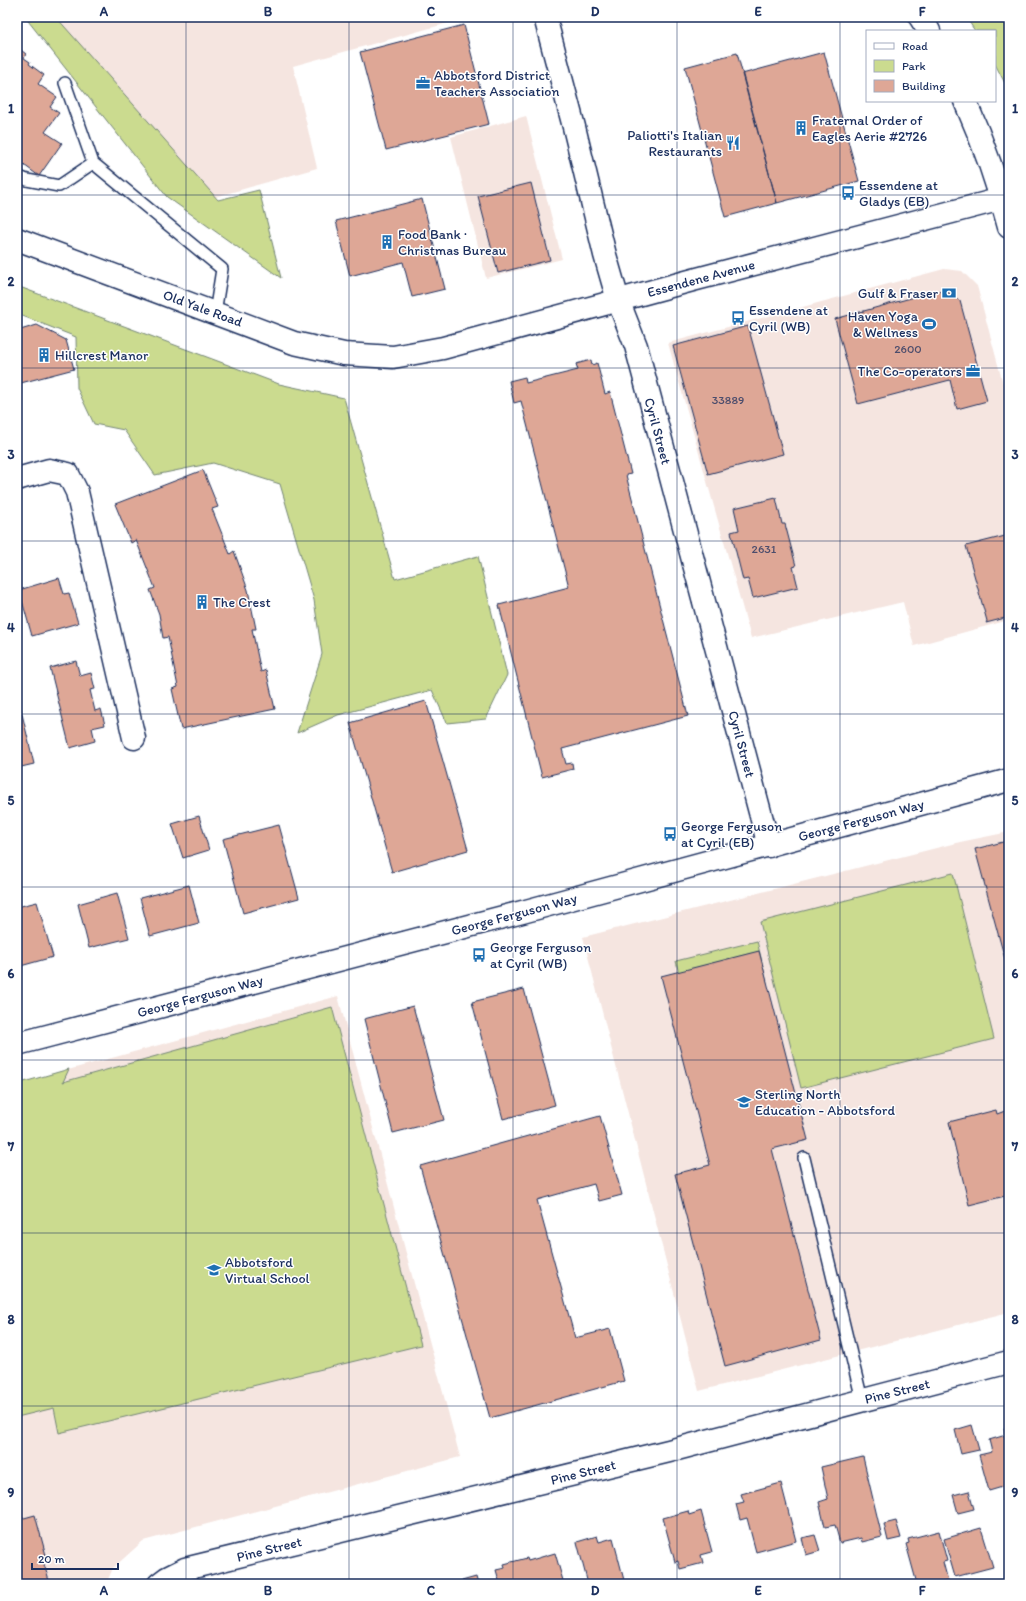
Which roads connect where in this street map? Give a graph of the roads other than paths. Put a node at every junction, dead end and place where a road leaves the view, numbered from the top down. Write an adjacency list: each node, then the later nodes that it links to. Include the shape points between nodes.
1 (545, 17): 11 (street, Cyril Street)
2 (920, 17): 3 (street)
3 (928, 30)
4 (65, 83): 6 (lane)
5 (965, 102): 8 (street)
6 (93, 163): 7 (lane, via 59,186); 12 (lane, via 222,269)
7 (17, 176)
8 (1005, 198): 9 (street); 11 (street, Essendene Avenue)
9 (1009, 227)
10 (17, 239): 12 (street, Old Yale Road)
11 (618, 300): 13 (street, Essendene Avenue, via 443,348); 17 (street, Cyril Street, via 636,346)
12 (215, 313): 13 (street, Old Yale Road, via 294,343 344,354)
13 (393, 357)
14 (17, 479): 15 (street, via 49,470 68,474 77,492)
15 (134, 738)
16 (1009, 780): 17 (street, George Ferguson Way)
17 (769, 846): 18 (street, George Ferguson Way)
18 (17, 1044)
19 (804, 1158): 21 (lane)
20 (1009, 1362): 21 (street, Pine Street)
21 (862, 1400): 22 (street, Pine Street, via 669,1451 185,1569)
22 (159, 1584)

